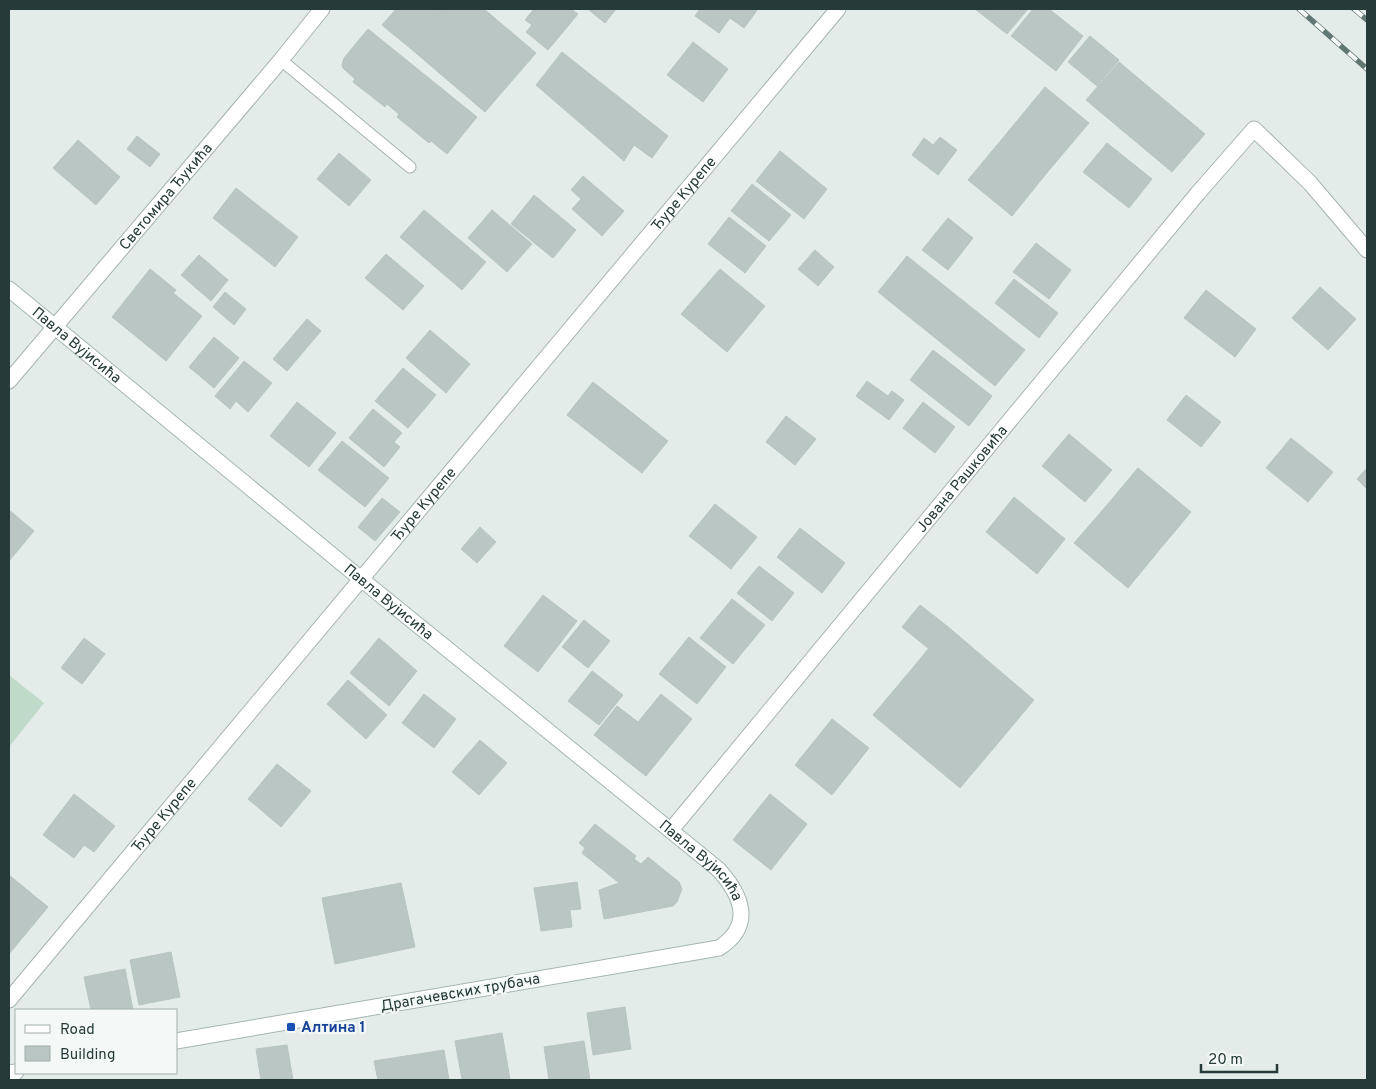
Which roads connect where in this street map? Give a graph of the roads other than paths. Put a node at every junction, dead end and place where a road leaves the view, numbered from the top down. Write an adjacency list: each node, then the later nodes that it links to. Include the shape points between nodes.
1 (322, 9): 3 (street, Светомира Ђукића)
2 (838, 9): 9 (street, Ђуре Курепе)
3 (281, 60): 4 (lane); 7 (street, Светомира Ђукића)
4 (410, 167)
5 (1367, 250): 10 (street, Јована Рашковића, via 1310,183 1254,129)
6 (9, 289): 7 (street, Павла Вујисића)
7 (54, 327): 8 (street, Светомира Ђукића); 9 (street, Павла Вујисића)
8 (9, 381)
9 (361, 579): 10 (street, Павла Вујисића); 12 (street, Ђуре Курепе)
10 (671, 830): 11 (street, Павла Вујисића, via 718,869 732,885 741,904 742,914)
11 (737, 930): 13 (street, Драгачевских трубача, via 725,944 710,950)
12 (9, 1000)
13 (178, 1041)

